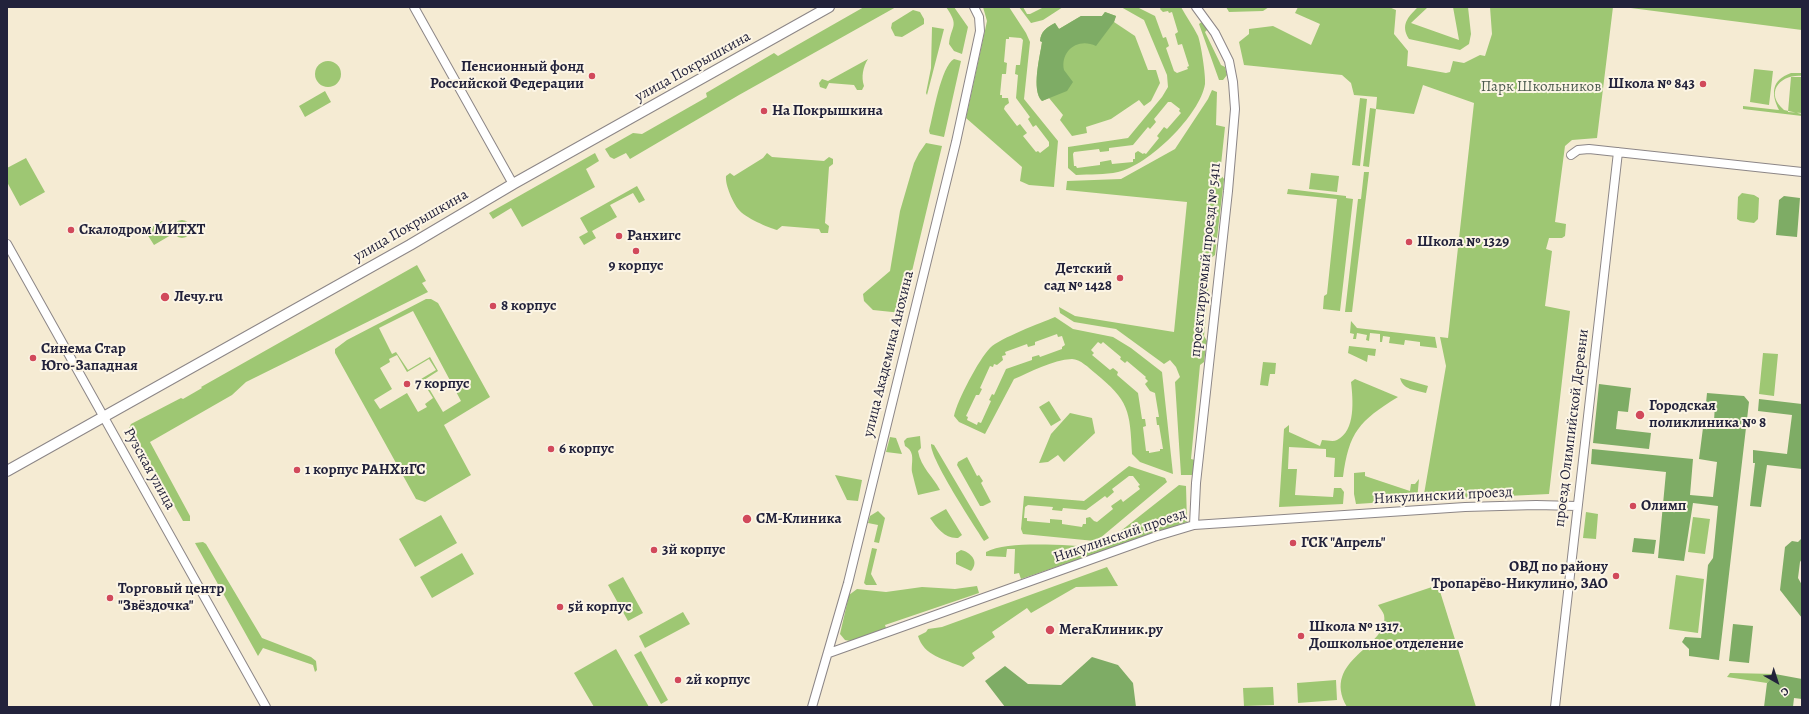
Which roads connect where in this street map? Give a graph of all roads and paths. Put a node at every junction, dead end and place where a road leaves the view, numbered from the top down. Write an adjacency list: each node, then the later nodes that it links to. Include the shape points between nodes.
1 (414, 7): 8 (street)
2 (829, 7): 8 (main road, улица Покрышкина)
3 (974, 7): 14 (street, улица Академика Анохина, via 979,17 980,31 956,142)
4 (1196, 7): 13 (street, проектируемый проезд № 5411, via 1215,33 1229,61 1235,109 1196,483)
5 (1618, 152): 6 (street, via 1585,149 1575,151); 7 (street); 12 (street, проезд Олимпийской Деревни)
6 (1571, 155)
7 (1802, 172)
8 (513, 184): 10 (main road, улица Покрышкина, via 410,245)
9 (7, 244): 10 (street, Рузская улица)
10 (104, 415): 11 (main road, улица Покрышкина); 15 (street, Рузская улица)
11 (7, 471)
12 (1577, 506): 13 (street, Никулинский проезд, via 1471,507); 17 (street, проезд Олимпийской Деревни)
13 (1194, 525): 14 (street, Никулинский проезд)
14 (829, 653): 16 (street, улица Академика Анохина)
15 (266, 707)
16 (812, 707)
17 (1555, 707)

